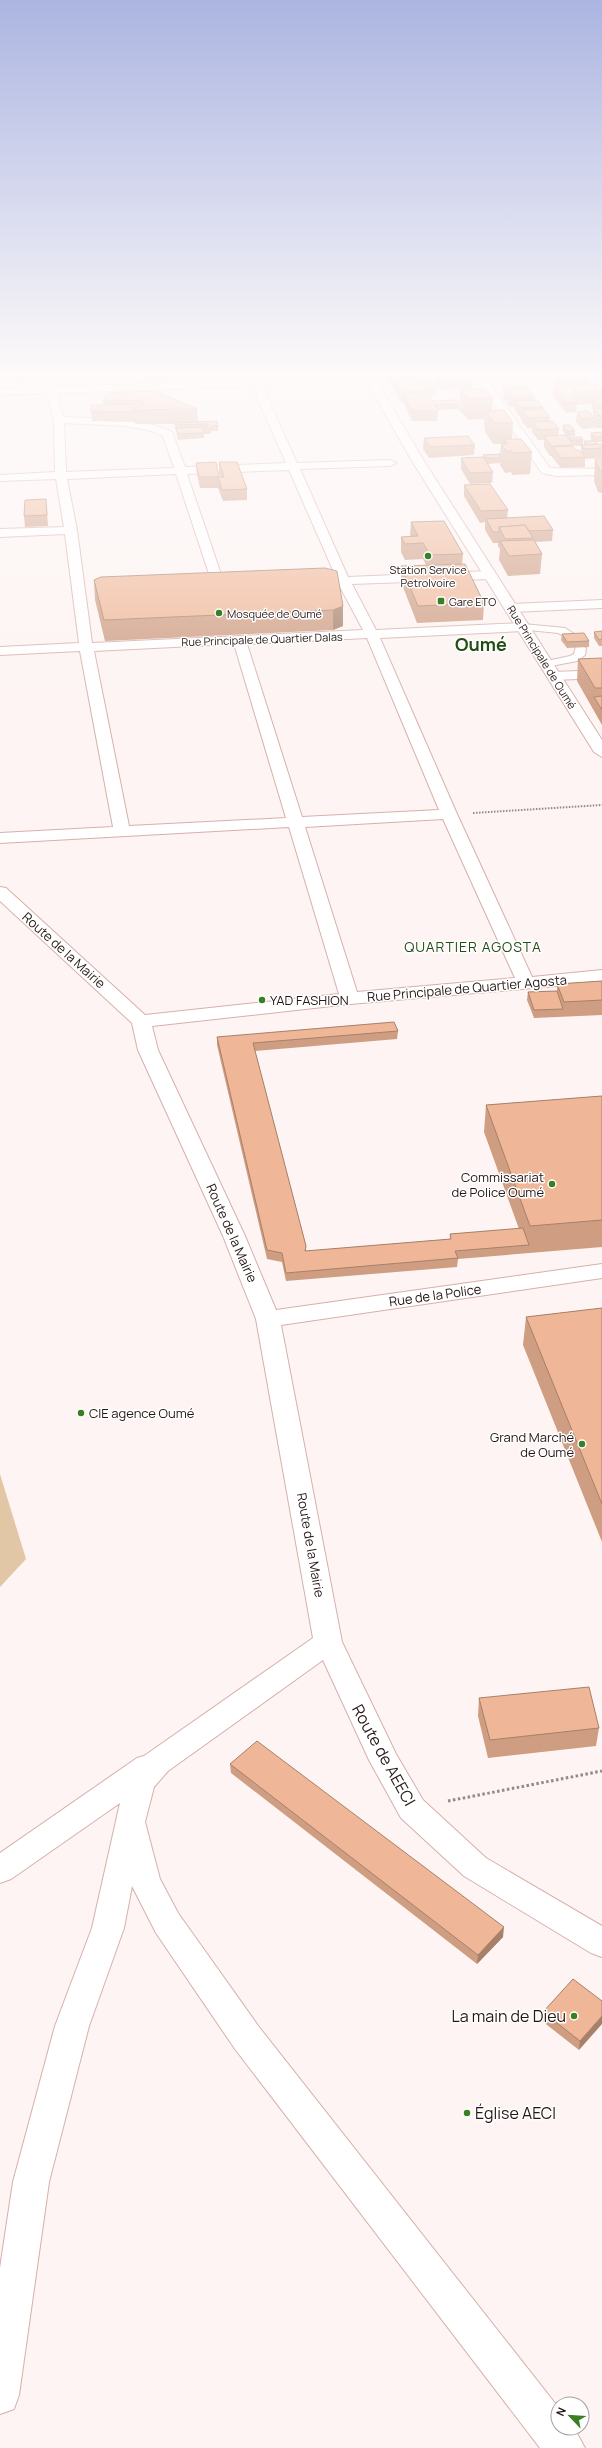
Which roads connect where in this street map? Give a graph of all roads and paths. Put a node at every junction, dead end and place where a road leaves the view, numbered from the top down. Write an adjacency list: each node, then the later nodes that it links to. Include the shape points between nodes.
1 (64, 491): 5 (street)
2 (189, 491): 10 (street)
3 (305, 491): 8 (street)
4 (437, 491): 7 (street, Rue Principale de Oumé)
5 (71, 530): 6 (street); 14 (street)
6 (0, 533)
7 (490, 575): 8 (street); 16 (street, Rue Principale de Oumé)
8 (346, 581): 9 (street); 18 (street, via 349,592)
9 (322, 582)
10 (219, 586): 11 (street); 12 (street)
11 (235, 586)
12 (204, 587)
13 (95, 593): 14 (street)
14 (80, 594): 20 (street)
15 (602, 604): 16 (street)
16 (512, 608): 17 (street, Rue Principale de Oumé)
17 (523, 628): 18 (street, Rue Principale de Quartier Dalas); 22 (street, Rue Principale de Oumé); 22 (lane, via 561,630 578,644 580,656)
18 (372, 634): 19 (street, Rue Principale de Quartier Dalas); 28 (street, via 412,721)
19 (240, 640): 20 (street, Rue Principale de Quartier Dalas); 29 (street)
20 (86, 646): 21 (street, Rue Principale de Quartier Dalas); 30 (street)
21 (0, 651)
22 (546, 664): 24 (street, Rue Principale de Oumé)
23 (602, 674): 24 (street)
24 (554, 676): 25 (street, Rue Principale de Oumé)
25 (597, 736): 26 (street, Rue Principale de Oumé)
26 (602, 752)
27 (602, 805): 28 (path)
28 (448, 814): 29 (street); 34 (street)
29 (295, 821): 30 (street); 35 (street)
30 (122, 830): 31 (street)
31 (0, 838)
32 (0, 892): 36 (street, Route de la Mairie)
33 (602, 976): 34 (street, Rue Principale de Quartier Agosta)
34 (526, 983): 35 (street, Rue Principale de Quartier Agosta)
35 (350, 998): 36 (street, Rue Principale de Quartier Agosta)
36 (141, 1021): 38 (street, Route de la Mairie, via 148,1050 234,1236)
37 (602, 1272): 38 (street, Rue de la Police)
38 (268, 1319): 39 (street, Route de la Mairie)
39 (328, 1642): 40 (street); 42 (street, Route de AEECI, via 363,1718)
40 (157, 1762): 43 (street, via 140,1782); 44 (street)
41 (602, 1771): 42 (path)
42 (412, 1808): 45 (street, Route de AEECI, via 475,1867)
43 (130, 1822): 46 (street, via 108,1928 72,2026 31,2182); 47 (street, via 145,1880 167,1923 210,1987)
44 (0, 1870)
45 (602, 1943)
46 (0, 2395)
47 (565, 2448)

